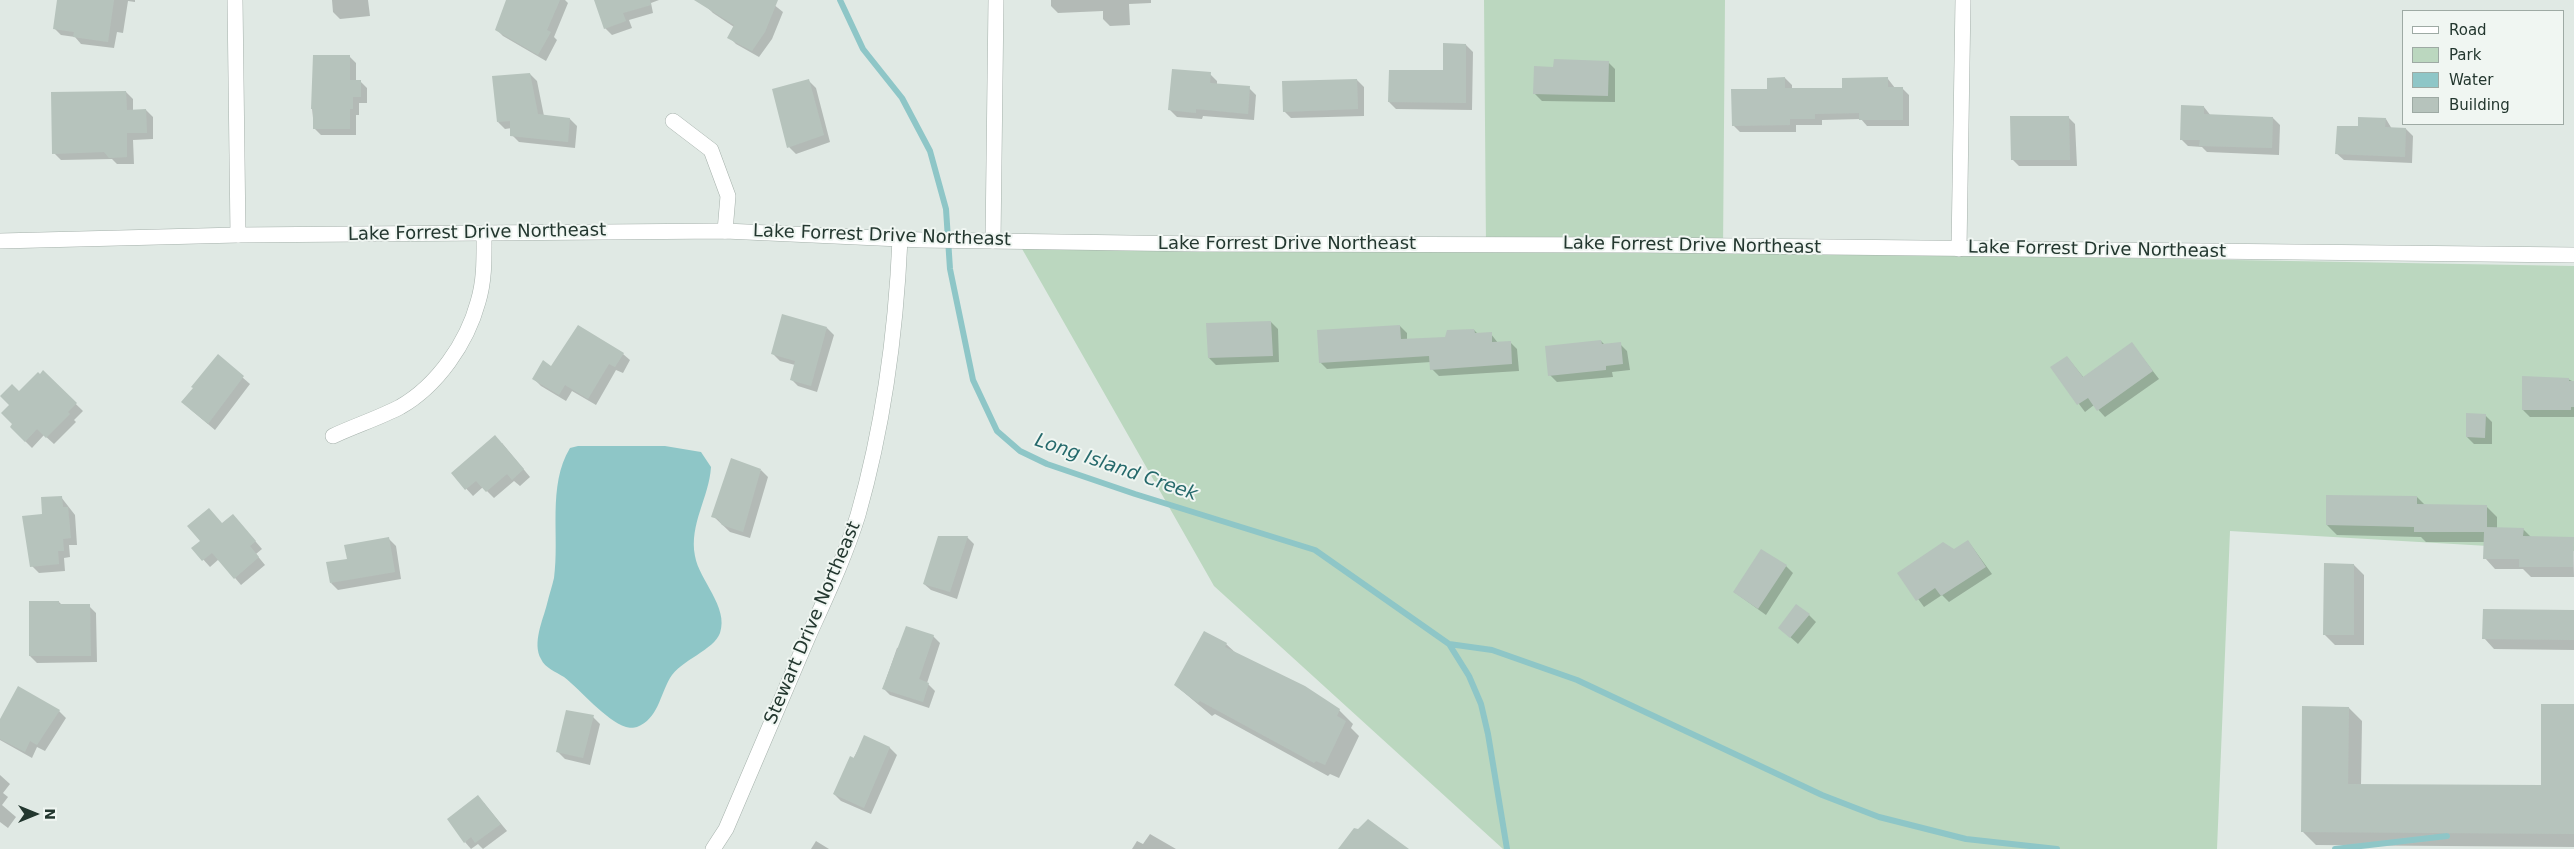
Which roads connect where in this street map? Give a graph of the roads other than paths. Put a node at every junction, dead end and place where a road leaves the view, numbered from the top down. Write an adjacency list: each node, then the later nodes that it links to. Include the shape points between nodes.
1 (236, 0): 7 (street)
2 (996, 0): 9 (street)
3 (1963, 0): 11 (street)
4 (673, 121): 5 (street, via 711,150 728,196)
5 (725, 231): 6 (street, Lake Forrest Drive Northeast); 8 (street, Lake Forrest Drive Northeast)
6 (484, 233): 7 (street, Lake Forrest Drive Northeast); 13 (street, via 484,268 479,301 466,333 448,362 425,388 400,407)
7 (238, 235): 10 (street, Lake Forrest Drive Northeast)
8 (900, 238): 9 (street, Lake Forrest Drive Northeast); 14 (street, Stewart Drive Northeast, via 897,306 889,373 857,516 841,563 750,774 726,829)
9 (993, 241): 11 (street, Lake Forrest Drive Northeast)
10 (0, 242)
11 (1960, 249): 12 (street, Lake Forrest Drive Northeast)
12 (2574, 255)
13 (332, 436)
14 (713, 849)

